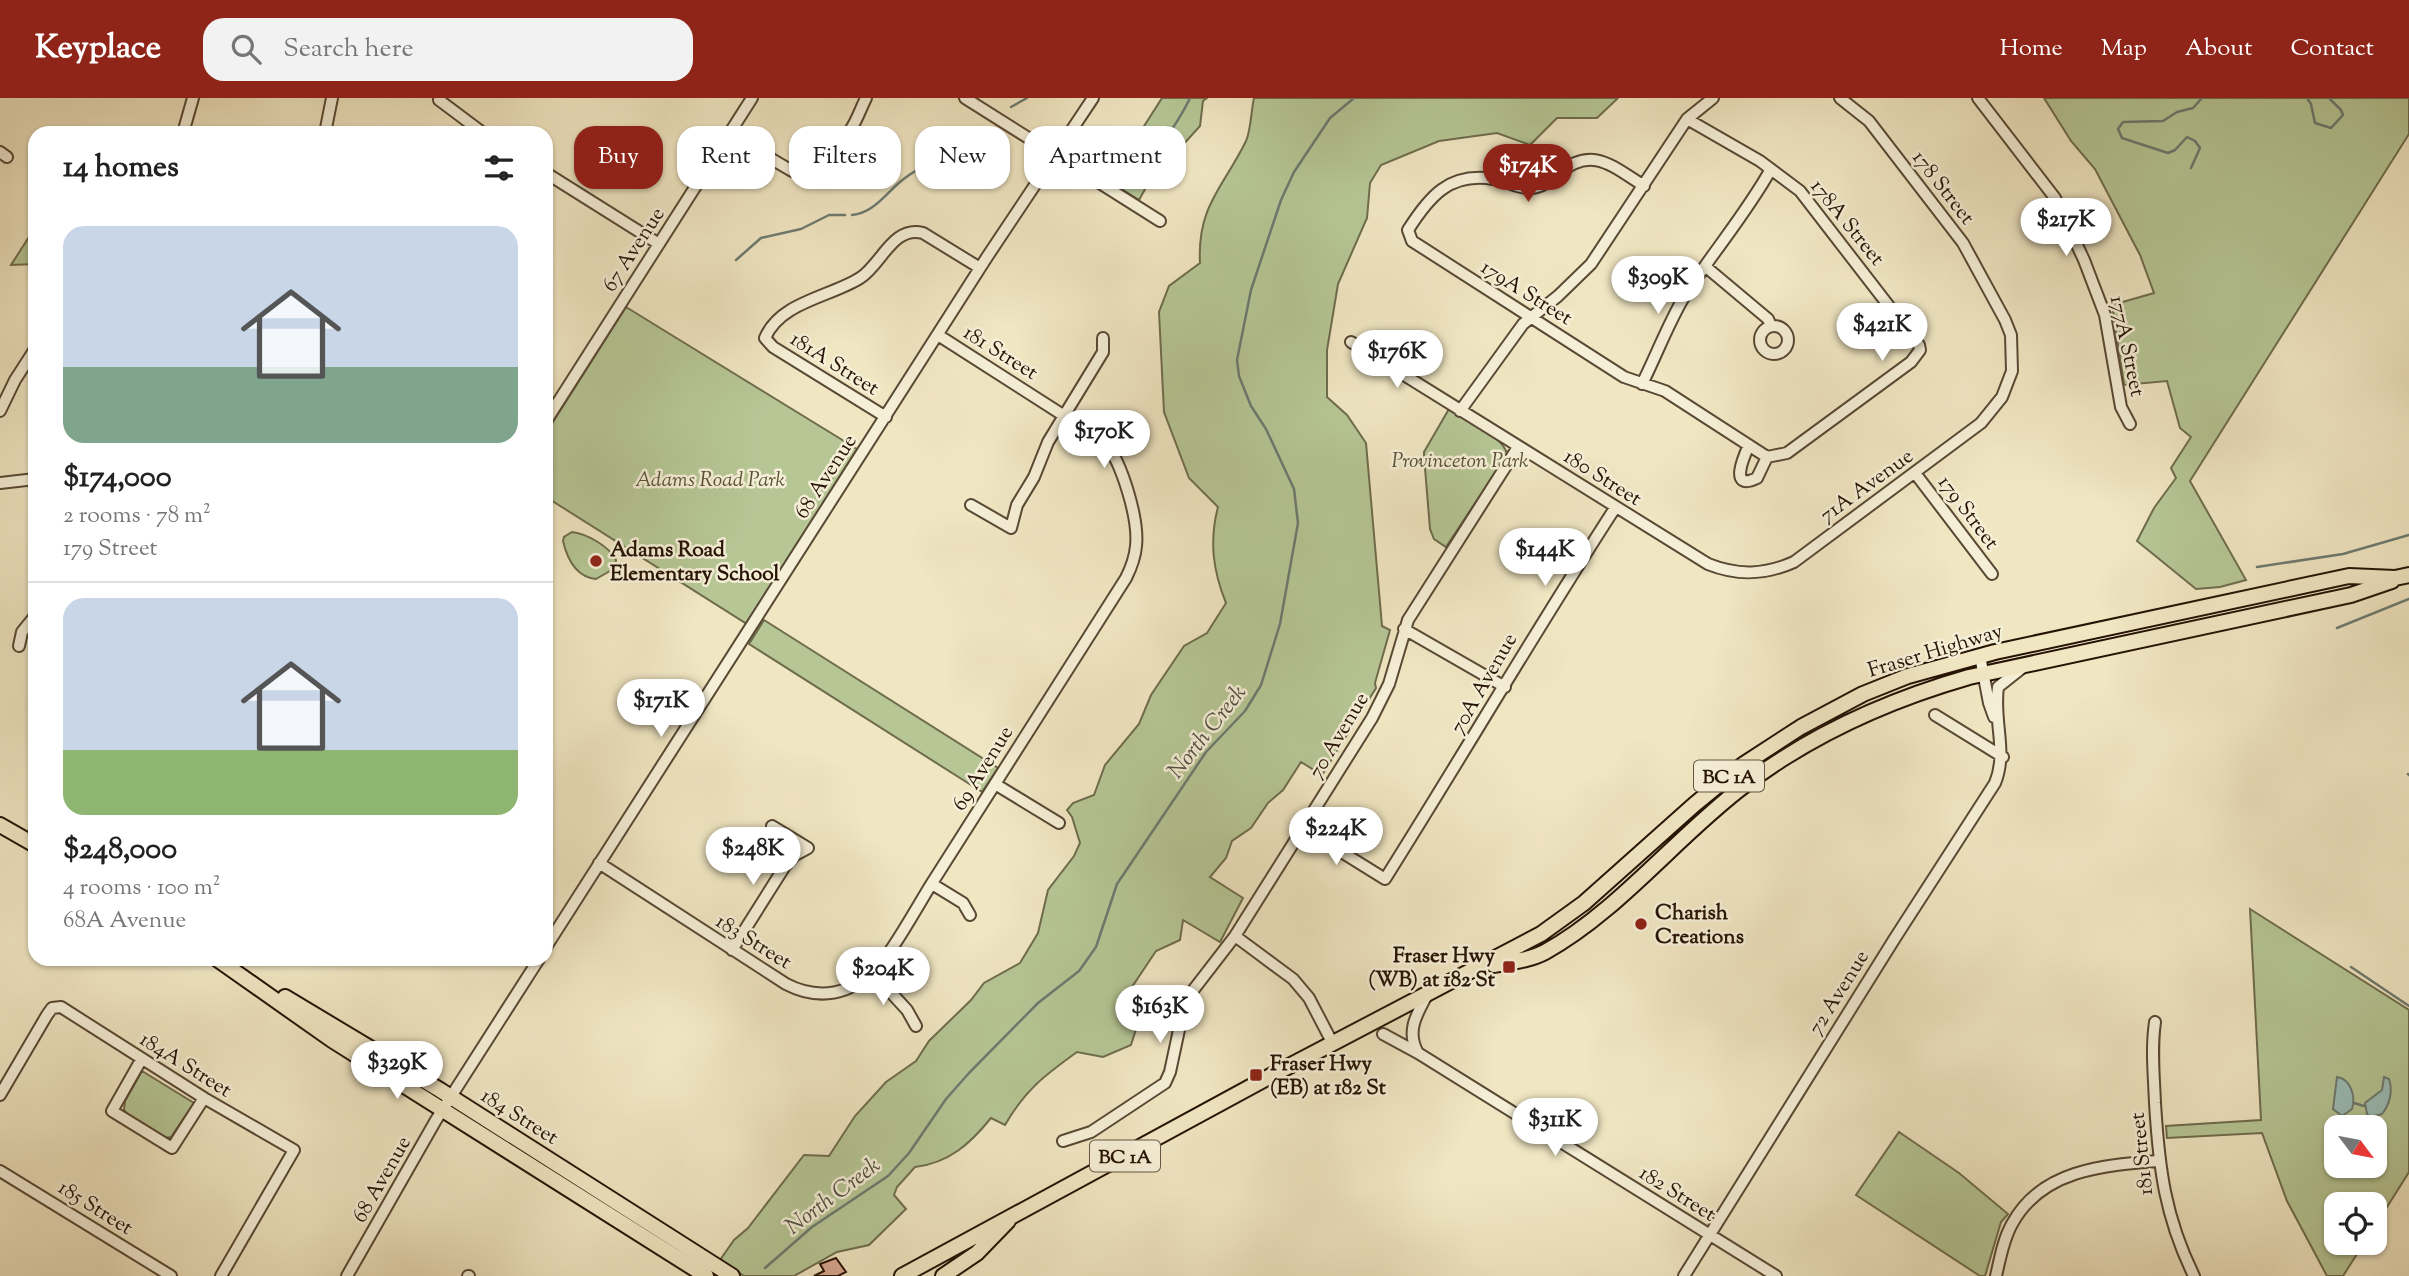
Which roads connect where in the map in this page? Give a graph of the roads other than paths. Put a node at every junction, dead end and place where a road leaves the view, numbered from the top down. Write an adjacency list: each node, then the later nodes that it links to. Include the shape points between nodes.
1 (193, 98): 12 (street)
2 (332, 98): 13 (street)
3 (752, 98): 15 (street, 67 Avenue)
4 (866, 98): 18 (street, via 844,137 809,169 800,173)
5 (965, 98): 17 (street)
6 (1093, 98): 16 (street, 68 Avenue)
7 (1713, 98): 11 (street)
8 (1840, 98): 34 (street, 178 Street, via 1868,121 1963,243 2005,320)
9 (1978, 98): 42 (street, 177A Street, via 2055,198 2084,260 2105,315 2121,407)
10 (439, 100): 14 (street)
11 (1687, 119): 19 (street, 178A Street); 21 (street)
12 (185, 126)
13 (326, 126)
14 (474, 126)
15 (734, 126)
16 (1075, 126)
17 (1024, 136)
18 (775, 159)
19 (1771, 169): 27 (street); 45 (street, 178A Street, via 1800,191 1916,339 1920,351 1787,453)
20 (553, 177): 26 (street)
21 (1644, 186): 29 (street, via 1591,264); 29 (street, 179A Street, via 1595,159 1580,160 1545,184 1528,189 1492,178 1448,185 1430,196 1408,230 1412,241)
22 (694, 189): 26 (street, 67 Avenue)
23 (1033, 189): 28 (street, 68 Avenue)
24 (1108, 189): 25 (street)
25 (1160, 221)
26 (659, 244): 37 (street, 67 Avenue)
27 (1706, 267): 30 (street, via 1768,319); 36 (street, via 1682,300)
28 (980, 268): 31 (street, 68 Avenue); 41 (street, 181A Street, via 913,230 903,234 862,277 771,325 765,338 773,347)
29 (1530, 317): 36 (street, 179A Street); 39 (street)
30 (1771, 327)
31 (938, 335): 40 (street, 181 Street); 41 (street, 68 Avenue)
32 (1103, 338): 40 (street, via 1104,352)
33 (1350, 342): 39 (street, 180 Street)
34 (2013, 352): 46 (street, 71A Avenue, via 2008,385 1994,410)
35 (28, 360): 38 (street)
36 (1642, 384): 43 (street, 179A Street, via 1665,391)
37 (553, 410)
38 (0, 411)
39 (1460, 411): 44 (street, 180 Street)
40 (1065, 415): 49 (street, via 1017,505 1011,528); 51 (street, 181 Street, via 1113,452)
41 (886, 417): 71 (street, 68 Avenue)
42 (2130, 424)
43 (1749, 445): 45 (street, 179A Street); 45 (street, via 1739,467 1744,479 1758,478)
44 (1518, 447): 50 (street, 180 Street); 56 (street, 70 Avenue)
45 (1767, 457)
46 (1915, 473): 52 (street, 71A Avenue, via 1778,569 1732,572); 53 (street, 179 Street)
47 (28, 480): 48 (street)
48 (0, 483)
49 (971, 505)
50 (1615, 509): 52 (street, 180 Street); 61 (street, 70A Avenue)
51 (1136, 529): 65 (street, 69 Avenue, via 1135,558 1126,578)
52 (1693, 555)
53 (1992, 574)
54 (2409, 575): 58 (main road, Fraser Highway / BC 1A, via 2349,576); 59 (main road, Fraser Highway / BC 1A, via 2351,595)
55 (28, 625): 57 (street)
56 (1404, 629): 61 (street); 69 (street, 70 Avenue, via 1382,701)
57 (19, 646)
58 (1980, 656): 60 (street); 79 (main road, Fraser Highway / BC 1A, via 1863,694 1784,737 1727,777 1565,917)
59 (2025, 666): 60 (main road, Fraser Highway / BC 1A); 63 (street, via 1998,687)
60 (1984, 674): 63 (street); 79 (main road, Fraser Highway / BC 1A, via 1911,695 1806,744 1745,785 1581,928 1544,953)
61 (1505, 687): 69 (street, 70A Avenue, via 1385,879)
62 (1935, 715): 64 (street)
63 (1996, 722): 64 (street)
64 (2003, 757): 98 (street, 72 Avenue, via 1995,783)
65 (995, 785): 66 (street); 72 (street, 69 Avenue)
66 (1059, 823)
67 (0, 825): 70 (main road)
68 (772, 826): 76 (street, via 808,848 785,866)
69 (1303, 828): 75 (street, 70 Avenue)
70 (28, 841)
71 (599, 863): 74 (street, 68 Avenue); 76 (street, 183 Street)
72 (932, 884): 73 (street, via 963,903); 80 (street, 69 Avenue)
73 (970, 915)
74 (553, 936)
75 (1235, 936): 86 (street, via 1293,979 1309,998); 92 (street, 70 Avenue, via 1191,993 1165,1083 1091,1132)
76 (732, 950): 81 (street, 183 Street, via 797,990)
77 (228, 966): 91 (main road, 184 Street, via 338,1028)
78 (535, 966): 91 (street, 68 Avenue)
79 (1472, 971): 82 (main road, Fraser Highway / BC 1A)
80 (873, 973): 81 (street, 69 Avenue, via 847,989); 84 (street, via 907,1010)
81 (823, 994)
82 (1427, 995): 86 (main road, Fraser Highway / BC 1A); 87 (street, via 1411,1035)
83 (2155, 1022): 93 (street, 181 Street)
84 (916, 1027)
85 (1383, 1034): 87 (street, 182 Street)
86 (1333, 1044): 97 (main road, Fraser Highway / BC 1A)
87 (1418, 1053): 98 (street, 182 Street)
88 (141, 1060): 89 (street, 184A Street, via 61,1007 52,1008); 90 (street, 184A Street); 90 (street, via 112,1111 172,1148)
89 (0, 1095)
90 (204, 1098): 100 (street, 184A Street, via 294,1150)
91 (447, 1104): 95 (main road, 184 Street); 96 (main road, 184 Street); 101 (street, 68 Avenue)
92 (1063, 1141)
93 (2158, 1161): 108 (street, via 2084,1170 2041,1189 2012,1224); 109 (street, 181 Street, via 2168,1214)
94 (0, 1171): 99 (street, 185 Street)
95 (612, 1199): 96 (main road); 103 (main road, 184 Street)
96 (589, 1202): 102 (main road, 184 Street)
97 (1012, 1217): 104 (main road, Fraser Highway / BC 1A); 105 (main road, Fraser Highway, via 977,1253)
98 (1710, 1235): 106 (street, 72 Avenue); 107 (street, 182 Street)
99 (171, 1276)
100 (221, 1276)
101 (347, 1276)
102 (706, 1276)
103 (732, 1276)
104 (902, 1276)
105 (943, 1276)
106 (1684, 1276)
107 (1776, 1276)
108 (1996, 1276)
109 (2194, 1276)

